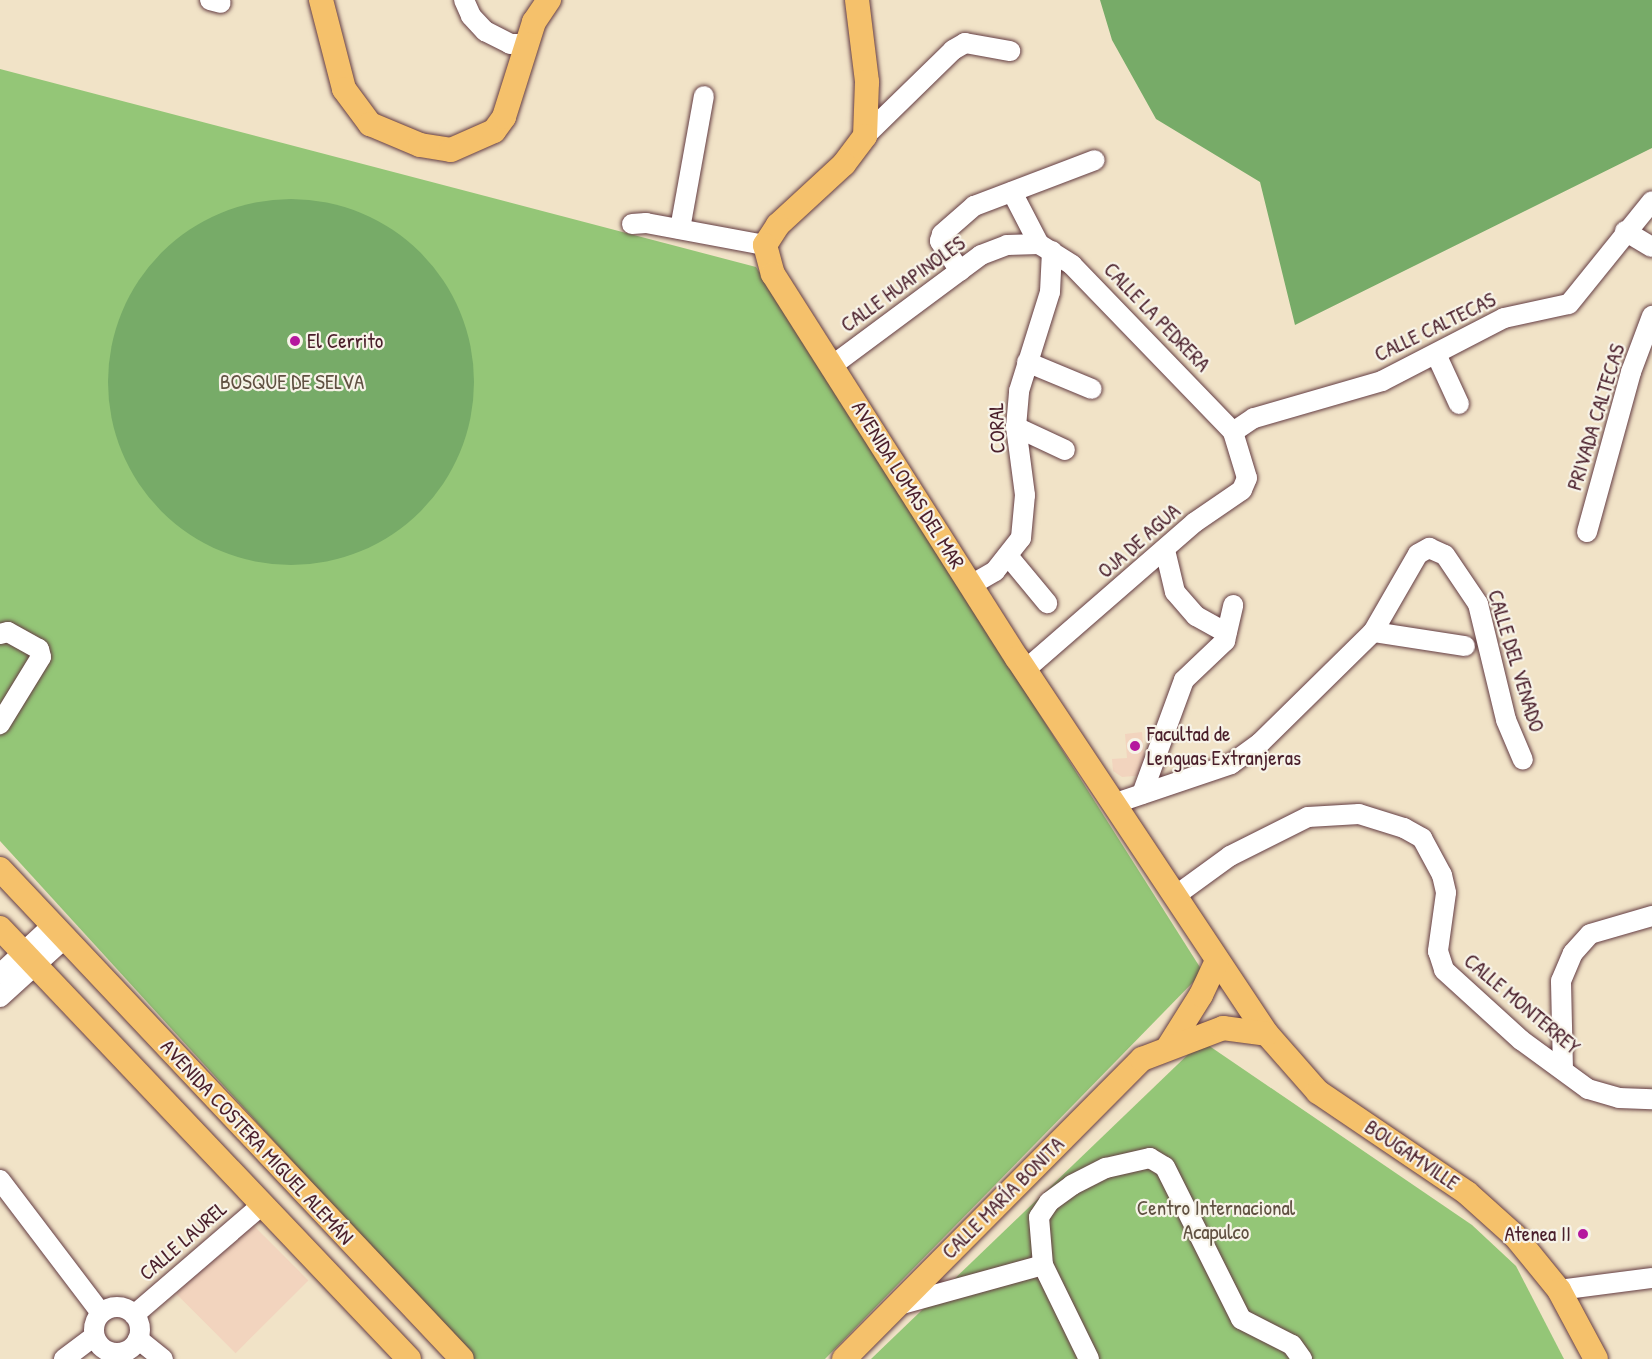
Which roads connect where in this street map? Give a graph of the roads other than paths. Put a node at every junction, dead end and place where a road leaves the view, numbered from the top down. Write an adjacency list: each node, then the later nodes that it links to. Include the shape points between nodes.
1 (321, 0): 5 (main road, via 344,89 370,124 420,145 451,150 494,131 504,117)
2 (464, 0): 5 (street, via 471,16 485,31 510,44)
3 (549, 0): 5 (main road)
4 (857, 0): 8 (main road, via 867,82)
5 (526, 44)
6 (1010, 51): 8 (street, via 965,43 953,50)
7 (704, 96): 13 (street)
8 (865, 136): 15 (main road, via 844,164 778,225)
9 (1095, 160): 10 (street)
10 (1012, 192): 16 (street); 18 (street, via 974,206 942,234 942,246)
11 (1652, 201): 14 (street, CALLE CALTECAS)
12 (632, 224): 13 (street)
13 (680, 229): 15 (street)
14 (1625, 231): 17 (street); 20 (street, CALLE CALTECAS, via 1569,304 1504,318)
15 (765, 245): 22 (main road, AVENIDA LOMAS DEL MAR, via 773,274)
16 (1046, 247): 18 (street, CALLE HUAPINOLES, via 1007,245 981,255); 21 (street, CORAL, via 1050,292); 26 (street, CALLE LA PEDRERA, via 1072,265)
17 (1652, 247)
18 (960, 271): 22 (street, CALLE HUAPINOLES)
19 (1652, 316): 28 (street, PRIVADA CALTECAS, via 1631,372)
20 (1436, 354): 24 (street); 26 (street, CALLE CALTECAS, via 1382,381 1254,418)
21 (1027, 362): 23 (street); 25 (street, CORAL)
22 (833, 364): 31 (main road, AVENIDA LOMAS DEL MAR)
23 (1092, 389)
24 (1459, 404)
25 (1016, 427): 27 (street); 30 (street, CORAL, via 1024,520 1021,538)
26 (1233, 432): 29 (street, OJA DE AGUA, via 1247,478 1242,490)
27 (1065, 450)
28 (1587, 532)
29 (1165, 550): 35 (street, via 1175,592 1196,616); 38 (street, OJA DE AGUA)
30 (1009, 557): 31 (street, CORAL); 32 (street)
31 (971, 585): 38 (main road, AVENIDA LOMAS DEL MAR)
32 (1047, 603)
33 (1233, 605): 35 (street)
34 (1373, 632): 37 (street); 40 (street, CALLE DEL VENADO, via 1418,554 1429,548 1445,555 1478,604 1506,720); 41 (street, CALLE DEL VENADO, via 1260,743 1231,764)
35 (1227, 633): 41 (street, via 1214,655 1184,680)
36 (0, 634): 39 (street, via 8,632 39,649 41,657)
37 (1465, 646)
38 (1025, 670): 42 (main road, AVENIDA LOMAS DEL MAR)
39 (0, 724)
40 (1523, 760)
41 (1142, 794): 42 (street, CALLE DEL VENADO)
42 (1113, 804): 44 (main road, AVENIDA LOMAS DEL MAR)
43 (0, 869): 47 (main road, AVENIDA COSTERA MIGUEL ALEMÁN)
44 (1175, 896): 49 (main road, AVENIDA LOMAS DEL MAR); 54 (street, CALLE MONTERREY, via 1230,856 1308,818 1359,814 1404,828 1422,838 1442,875 1446,893 1438,951 1444,970 1496,1018)
45 (1652, 916): 54 (street, via 1590,934 1573,953 1561,981)
46 (0, 928): 48 (main road, AVENIDA COSTERA MIGUEL ALEMÁN)
47 (59, 931): 48 (street); 70 (main road, AVENIDA COSTERA MIGUEL ALEMÁN)
48 (28, 959): 50 (street); 51 (street); 57 (main road, AVENIDA COSTERA MIGUEL ALEMÁN)
49 (1216, 960): 52 (main road, BOUGAMVILLE); 53 (main road, via 1201,996)
50 (0, 974)
51 (0, 998)
52 (1266, 1034): 53 (main road, CALLE MARÍA BONITA, via 1223,1028); 60 (main road, BOUGAMVILLE, via 1318,1092 1467,1192 1515,1236)
53 (1169, 1046): 61 (main road, CALLE MARÍA BONITA, via 1142,1059)
54 (1563, 1070): 55 (street, CALLE MONTERREY, via 1593,1092)
55 (1652, 1099)
56 (0, 1180): 62 (street)
57 (263, 1204): 63 (street, CALLE LAUREL); 69 (main road, AVENIDA COSTERA MIGUEL ALEMÁN)
58 (1043, 1265): 61 (street); 72 (street); 73 (street, via 1038,1222 1049,1202 1072,1185 1107,1168 1150,1158 1165,1167 1241,1319 1292,1345)
59 (1652, 1278): 60 (street)
60 (1558, 1290): 74 (main road, BOUGAMVILLE)
61 (893, 1306): 71 (main road, CALLE MARÍA BONITA)
62 (101, 1313): 63 (street, via 124,1308); 64 (street)
63 (134, 1315): 65 (street, via 140,1331)
64 (94, 1336): 66 (street, via 102,1348); 67 (street)
65 (138, 1339): 66 (street); 68 (street)
66 (118, 1356)
67 (64, 1359)
68 (163, 1359)
69 (409, 1359)
70 (462, 1359)
71 (844, 1359)
72 (1089, 1359)
73 (1302, 1359)
74 (1596, 1359)

